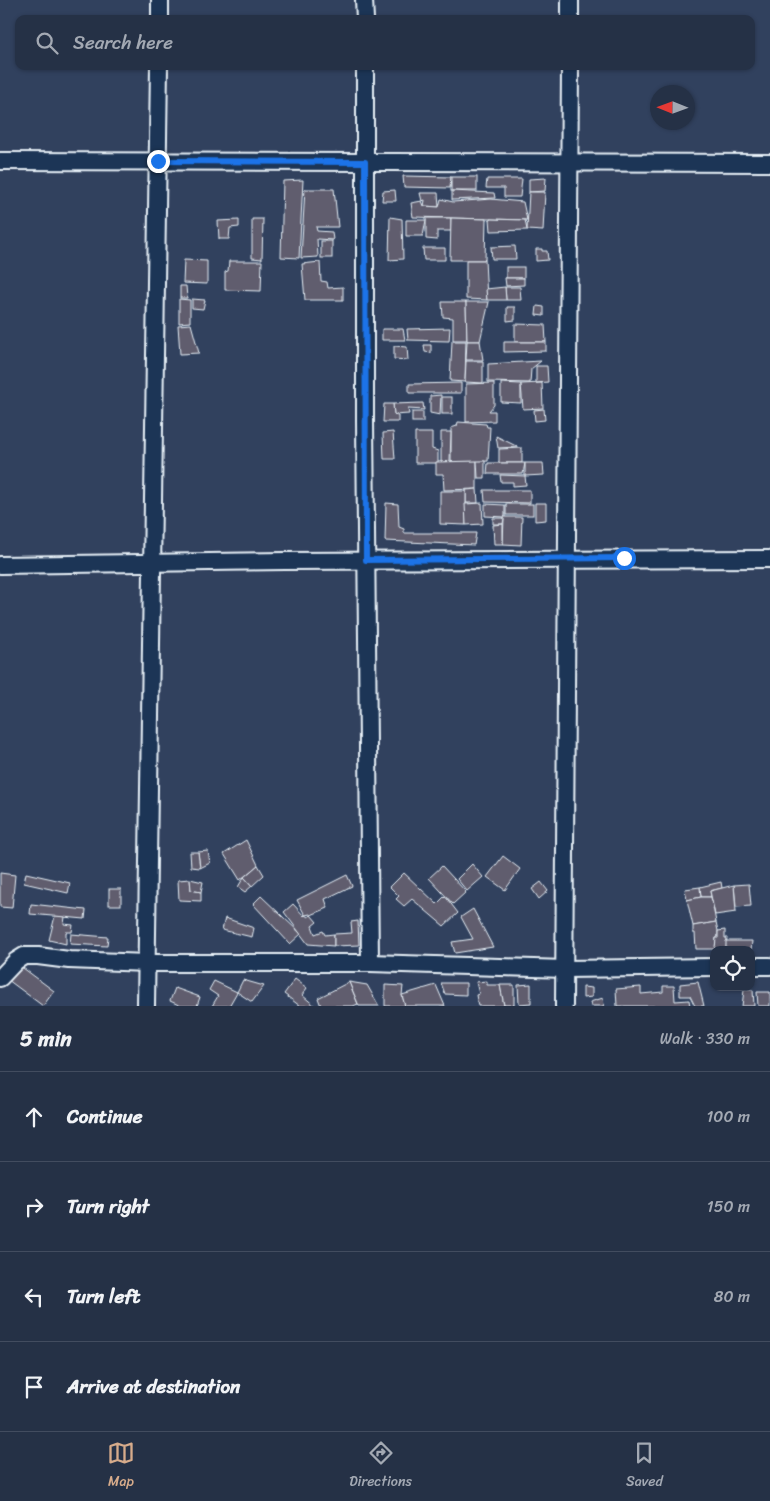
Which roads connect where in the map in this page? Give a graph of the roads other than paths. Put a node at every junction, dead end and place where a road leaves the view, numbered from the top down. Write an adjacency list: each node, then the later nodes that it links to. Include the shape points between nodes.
1 (160, 0): 4 (street)
2 (364, 0): 5 (street)
3 (570, 0): 6 (street)
4 (160, 15)
5 (364, 15)
6 (570, 15)
7 (159, 70): 11 (street)
8 (365, 70): 12 (street)
9 (570, 70): 13 (street)
10 (0, 161): 11 (street)
11 (158, 161): 12 (street); 18 (street)
12 (365, 162): 13 (street); 17 (street)
13 (569, 162): 14 (street); 16 (street)
14 (770, 163)
15 (770, 558): 16 (street)
16 (567, 559): 17 (street); 25 (street)
17 (366, 560): 18 (street); 21 (street)
18 (152, 563): 19 (street); 20 (street)
19 (0, 565)
20 (147, 962): 21 (street); 26 (street, via 24,956); 27 (street)
21 (370, 963): 25 (street)
22 (755, 966): 23 (street)
23 (770, 966)
24 (710, 967): 25 (street)
25 (565, 969): 28 (street)
26 (0, 978)
27 (146, 1006)
28 (564, 1006)

